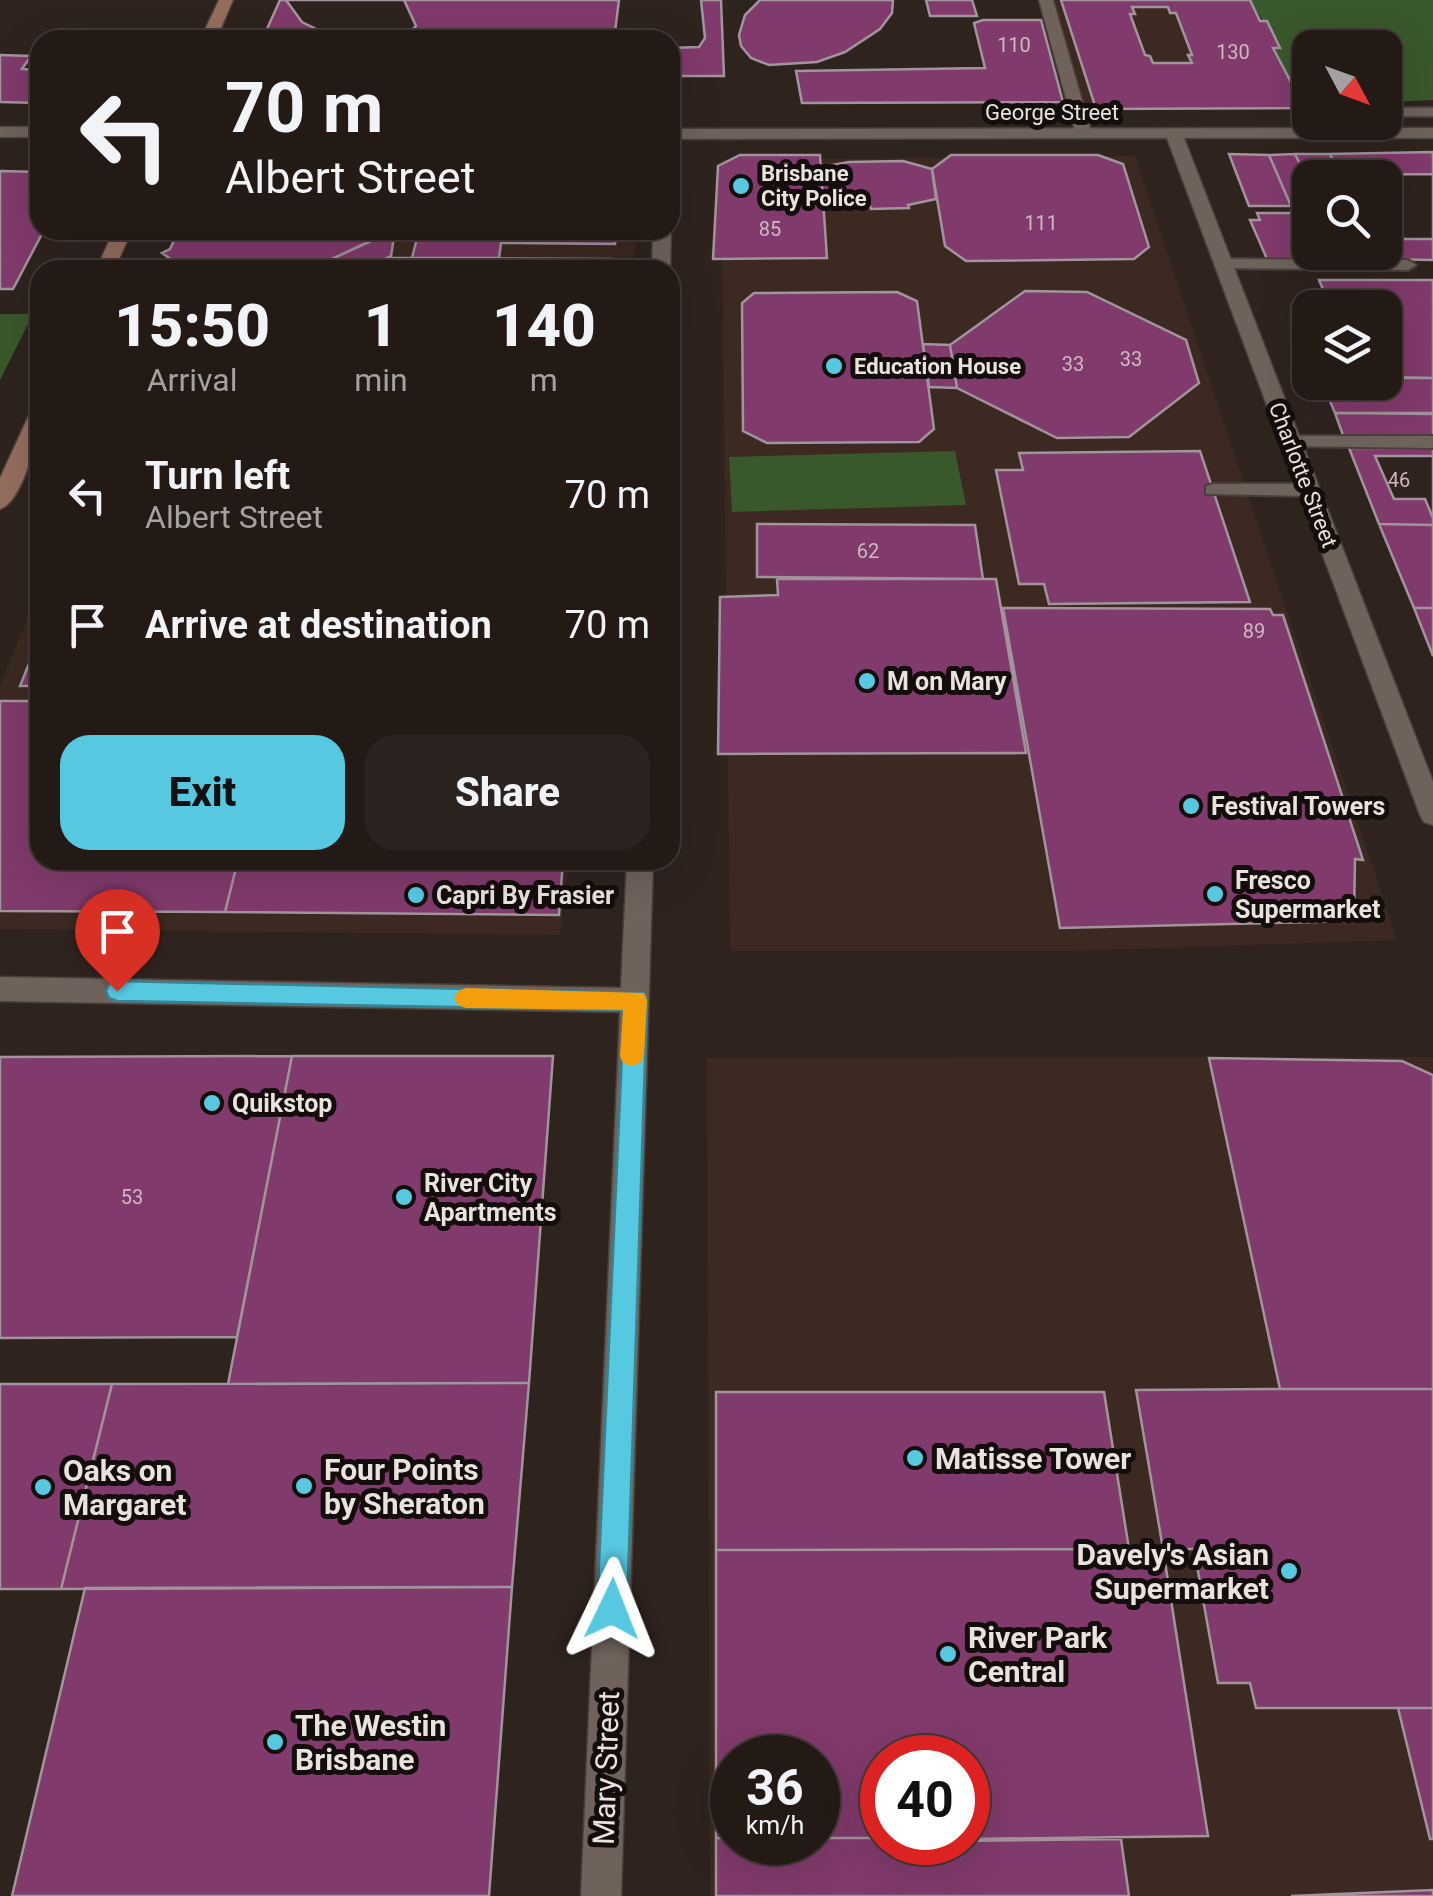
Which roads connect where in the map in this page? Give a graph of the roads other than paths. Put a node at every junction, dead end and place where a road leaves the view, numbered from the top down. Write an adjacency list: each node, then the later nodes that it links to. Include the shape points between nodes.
1 (226, 0): 3 (main road)
2 (1046, 0): 12 (street)
3 (212, 30)
4 (1402, 112): 5 (lane)
5 (1433, 112)
6 (0, 132): 7 (street)
7 (30, 132)
8 (1402, 133): 9 (street, George Street)
9 (1433, 133)
10 (680, 134): 12 (street, George Street)
11 (1292, 134): 13 (street, George Street)
12 (1084, 135): 13 (street, George Street)
13 (1174, 135): 14 (street, Charlotte Street)
14 (1223, 264): 15 (lane); 17 (street, Charlotte Street)
15 (1408, 265)
16 (30, 435): 21 (main road)
17 (1290, 442): 18 (lane); 20 (street, Charlotte Street)
18 (1433, 442)
19 (1213, 490): 20 (lane)
20 (1309, 490): 22 (street, Charlotte Street)
21 (0, 502)
22 (1433, 815)
23 (640, 870): 25 (street, Mary Street)
24 (0, 989): 25 (street)
25 (636, 1000): 26 (street, Mary Street)
26 (601, 1896)

